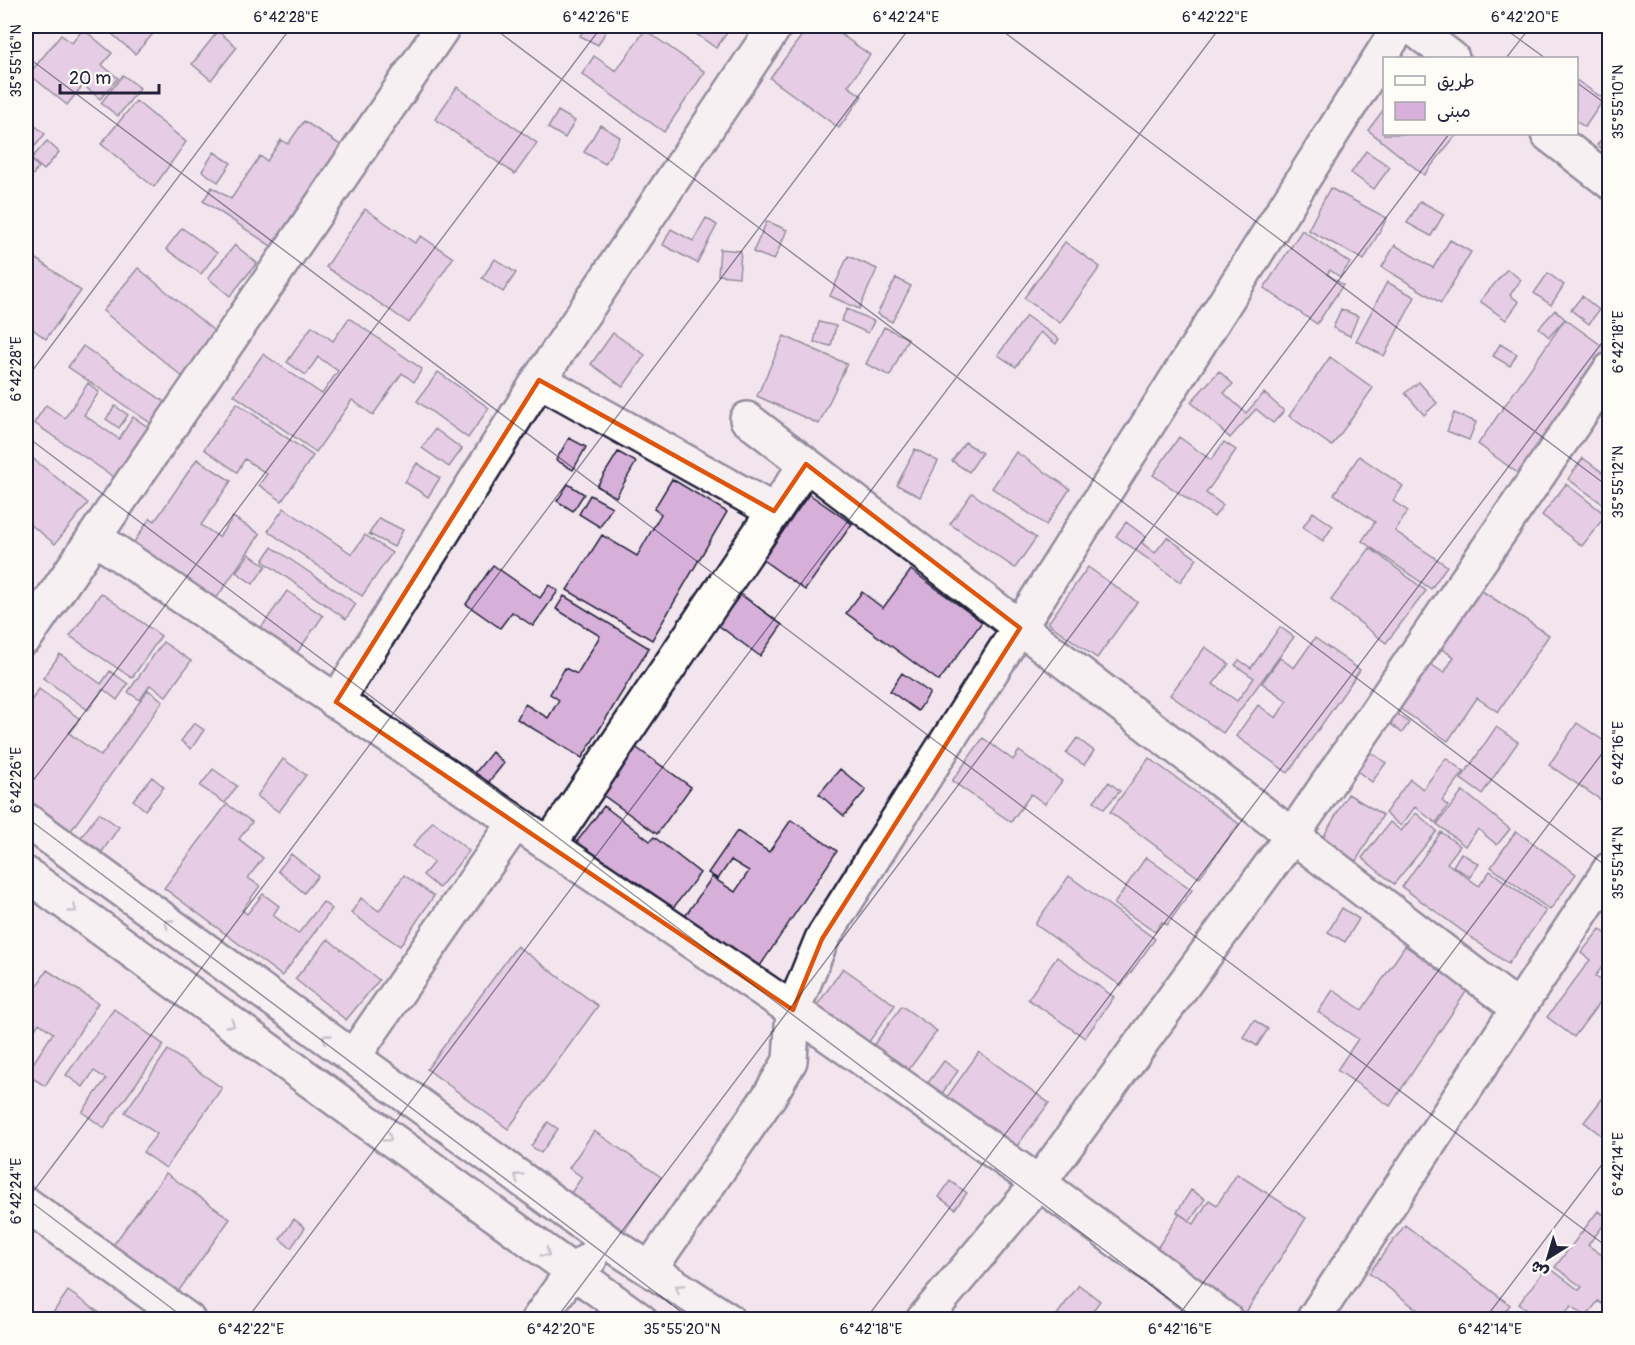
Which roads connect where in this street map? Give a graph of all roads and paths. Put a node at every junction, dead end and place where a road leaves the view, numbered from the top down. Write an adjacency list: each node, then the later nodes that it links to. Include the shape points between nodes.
1 (775, 26): 9 (street)
2 (1400, 26): 14 (street)
3 (1410, 26): 5 (street)
4 (440, 27): 13 (street)
5 (1451, 57)
6 (1549, 135): 7 (street)
7 (1610, 182)
8 (1610, 370): 19 (street)
9 (539, 380): 12 (street); 16 (street)
10 (747, 419): 11 (street)
11 (806, 464): 12 (street); 14 (street)
12 (774, 511): 20 (street)
13 (94, 537): 15 (street); 16 (street)
14 (1020, 628): 19 (street); 24 (street, via 822,939)
15 (26, 637)
16 (336, 702): 18 (street)
17 (26, 820): 25 (street, one-way to 17)
18 (515, 823): 20 (street); 25 (street)
19 (1292, 836): 23 (street); 26 (street)
20 (549, 845): 24 (street)
21 (1610, 869): 23 (street)
22 (26, 874): 30 (street, one-way to 30)
23 (1518, 1008): 38 (street)
24 (792, 1010): 26 (street); 29 (street, via 790,1061)
25 (353, 1057): 28 (street, one-way to 25)
26 (1039, 1183): 36 (street); 37 (street)
27 (26, 1204): 32 (street)
28 (611, 1244): 29 (street); 30 (street); 31 (street)
29 (650, 1269): 35 (street, one-way to 29)
30 (572, 1272): 31 (street); 33 (street)
31 (602, 1309): 34 (street)
32 (188, 1320)
33 (538, 1320)
34 (640, 1320)
35 (728, 1320)
36 (923, 1320)
37 (1226, 1320)
38 (1313, 1320)

